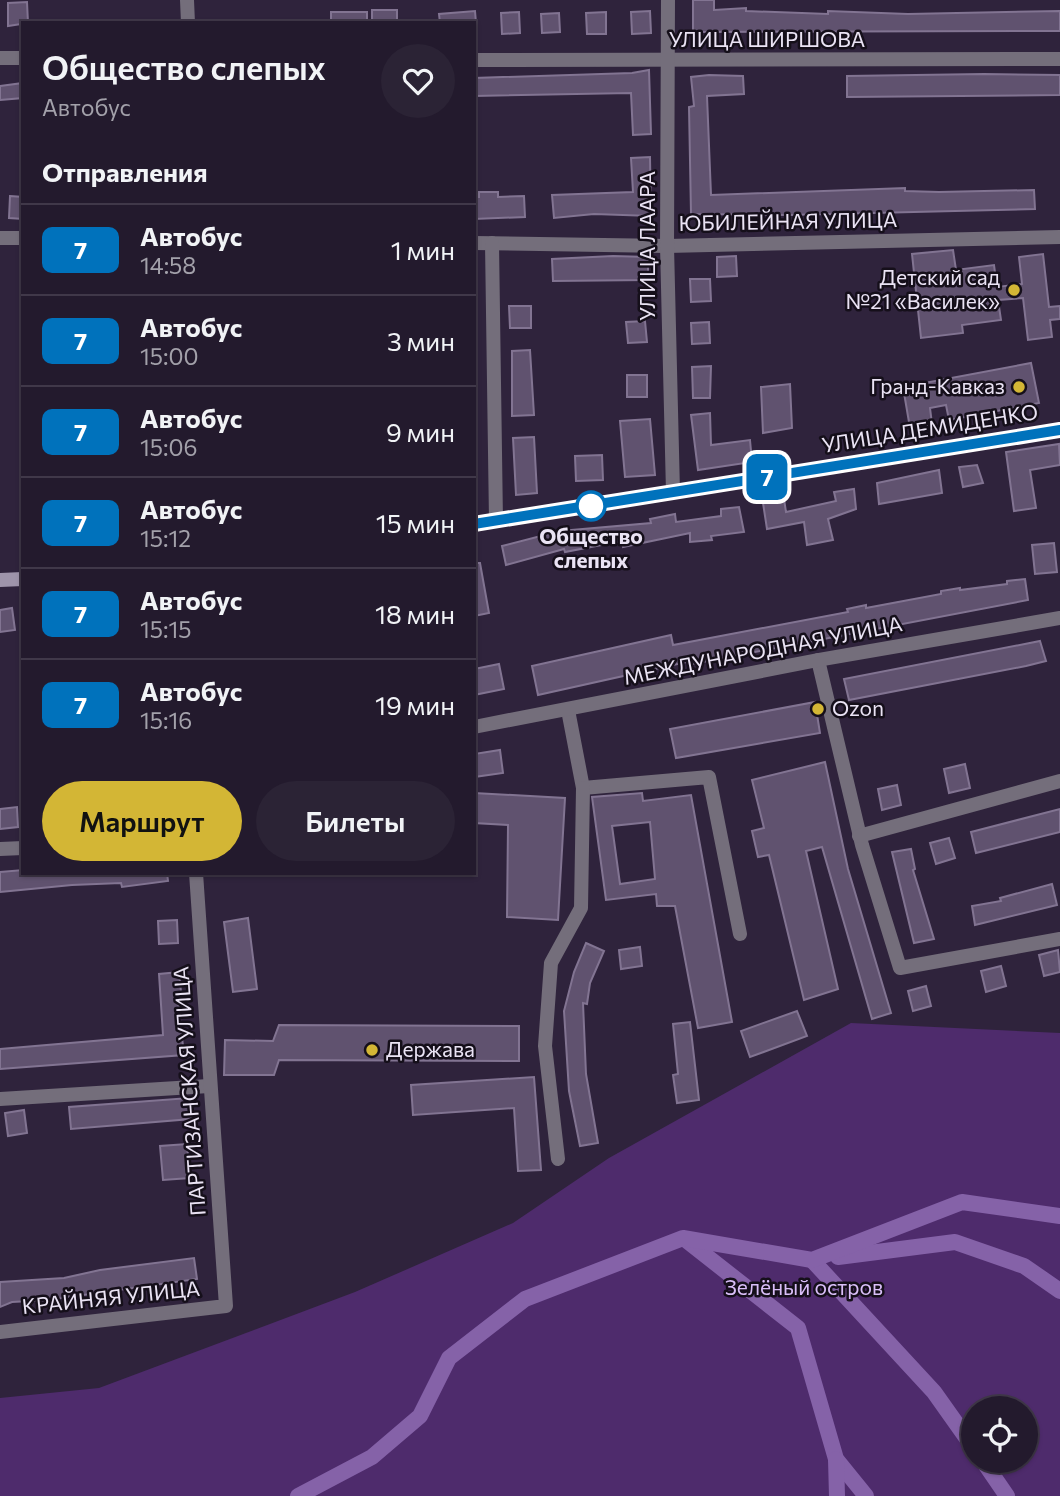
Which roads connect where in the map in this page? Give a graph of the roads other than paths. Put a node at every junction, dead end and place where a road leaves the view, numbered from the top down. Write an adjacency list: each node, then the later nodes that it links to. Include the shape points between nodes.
1 (187, 0): 3 (street)
2 (668, 0): 8 (street, УЛИЦА ЛААРА)
3 (188, 21)
4 (0, 58): 5 (street)
5 (21, 58)
6 (1060, 59): 8 (street, УЛИЦА ШИРШОВА)
7 (476, 60): 8 (street, УЛИЦА ШИРШОВА)
8 (669, 61): 14 (street, УЛИЦА ЛААРА)
9 (1060, 237): 14 (street, ЮБИЛЕЙНАЯ УЛИЦА)
10 (21, 238): 11 (street)
11 (0, 239)
12 (476, 243): 13 (street, ЮБИЛЕЙНАЯ УЛИЦА)
13 (492, 243): 14 (street, ЮБИЛЕЙНАЯ УЛИЦА); 17 (street)
14 (667, 246): 16 (street, УЛИЦА ЛААРА)
15 (1060, 430): 16 (main road, УЛИЦА ДЕМИДЕНКО)
16 (673, 492): 17 (main road, УЛИЦА ДЕМИДЕНКО)
17 (496, 521): 18 (main road, УЛИЦА ДЕМИДЕНКО)
18 (476, 524)
19 (21, 579): 20 (main road)
20 (0, 580)
21 (1060, 618): 22 (street, МЕЖДУНАРОДНАЯ УЛИЦА)
22 (818, 660): 23 (street, МЕЖДУНАРОДНАЯ УЛИЦА); 27 (street)
23 (568, 710): 24 (street, МЕЖДУНАРОДНАЯ УЛИЦА); 26 (street)
24 (476, 727)
25 (1060, 781): 27 (street)
26 (583, 788): 31 (street, via 709,776); 35 (street, via 581,908 551,963 545,1046)
27 (859, 836): 32 (street, via 900,968)
28 (21, 848): 29 (street)
29 (0, 849)
30 (196, 875): 33 (street, ПАРТИЗАНСКАЯ УЛИЦА)
31 (740, 933)
32 (1060, 939)
33 (209, 1086): 34 (street); 36 (street, ПАРТИЗАНСКАЯ УЛИЦА)
34 (0, 1099)
35 (558, 1159)
36 (226, 1306): 37 (street, КРАЙНЯЯ УЛИЦА)
37 (0, 1332)

